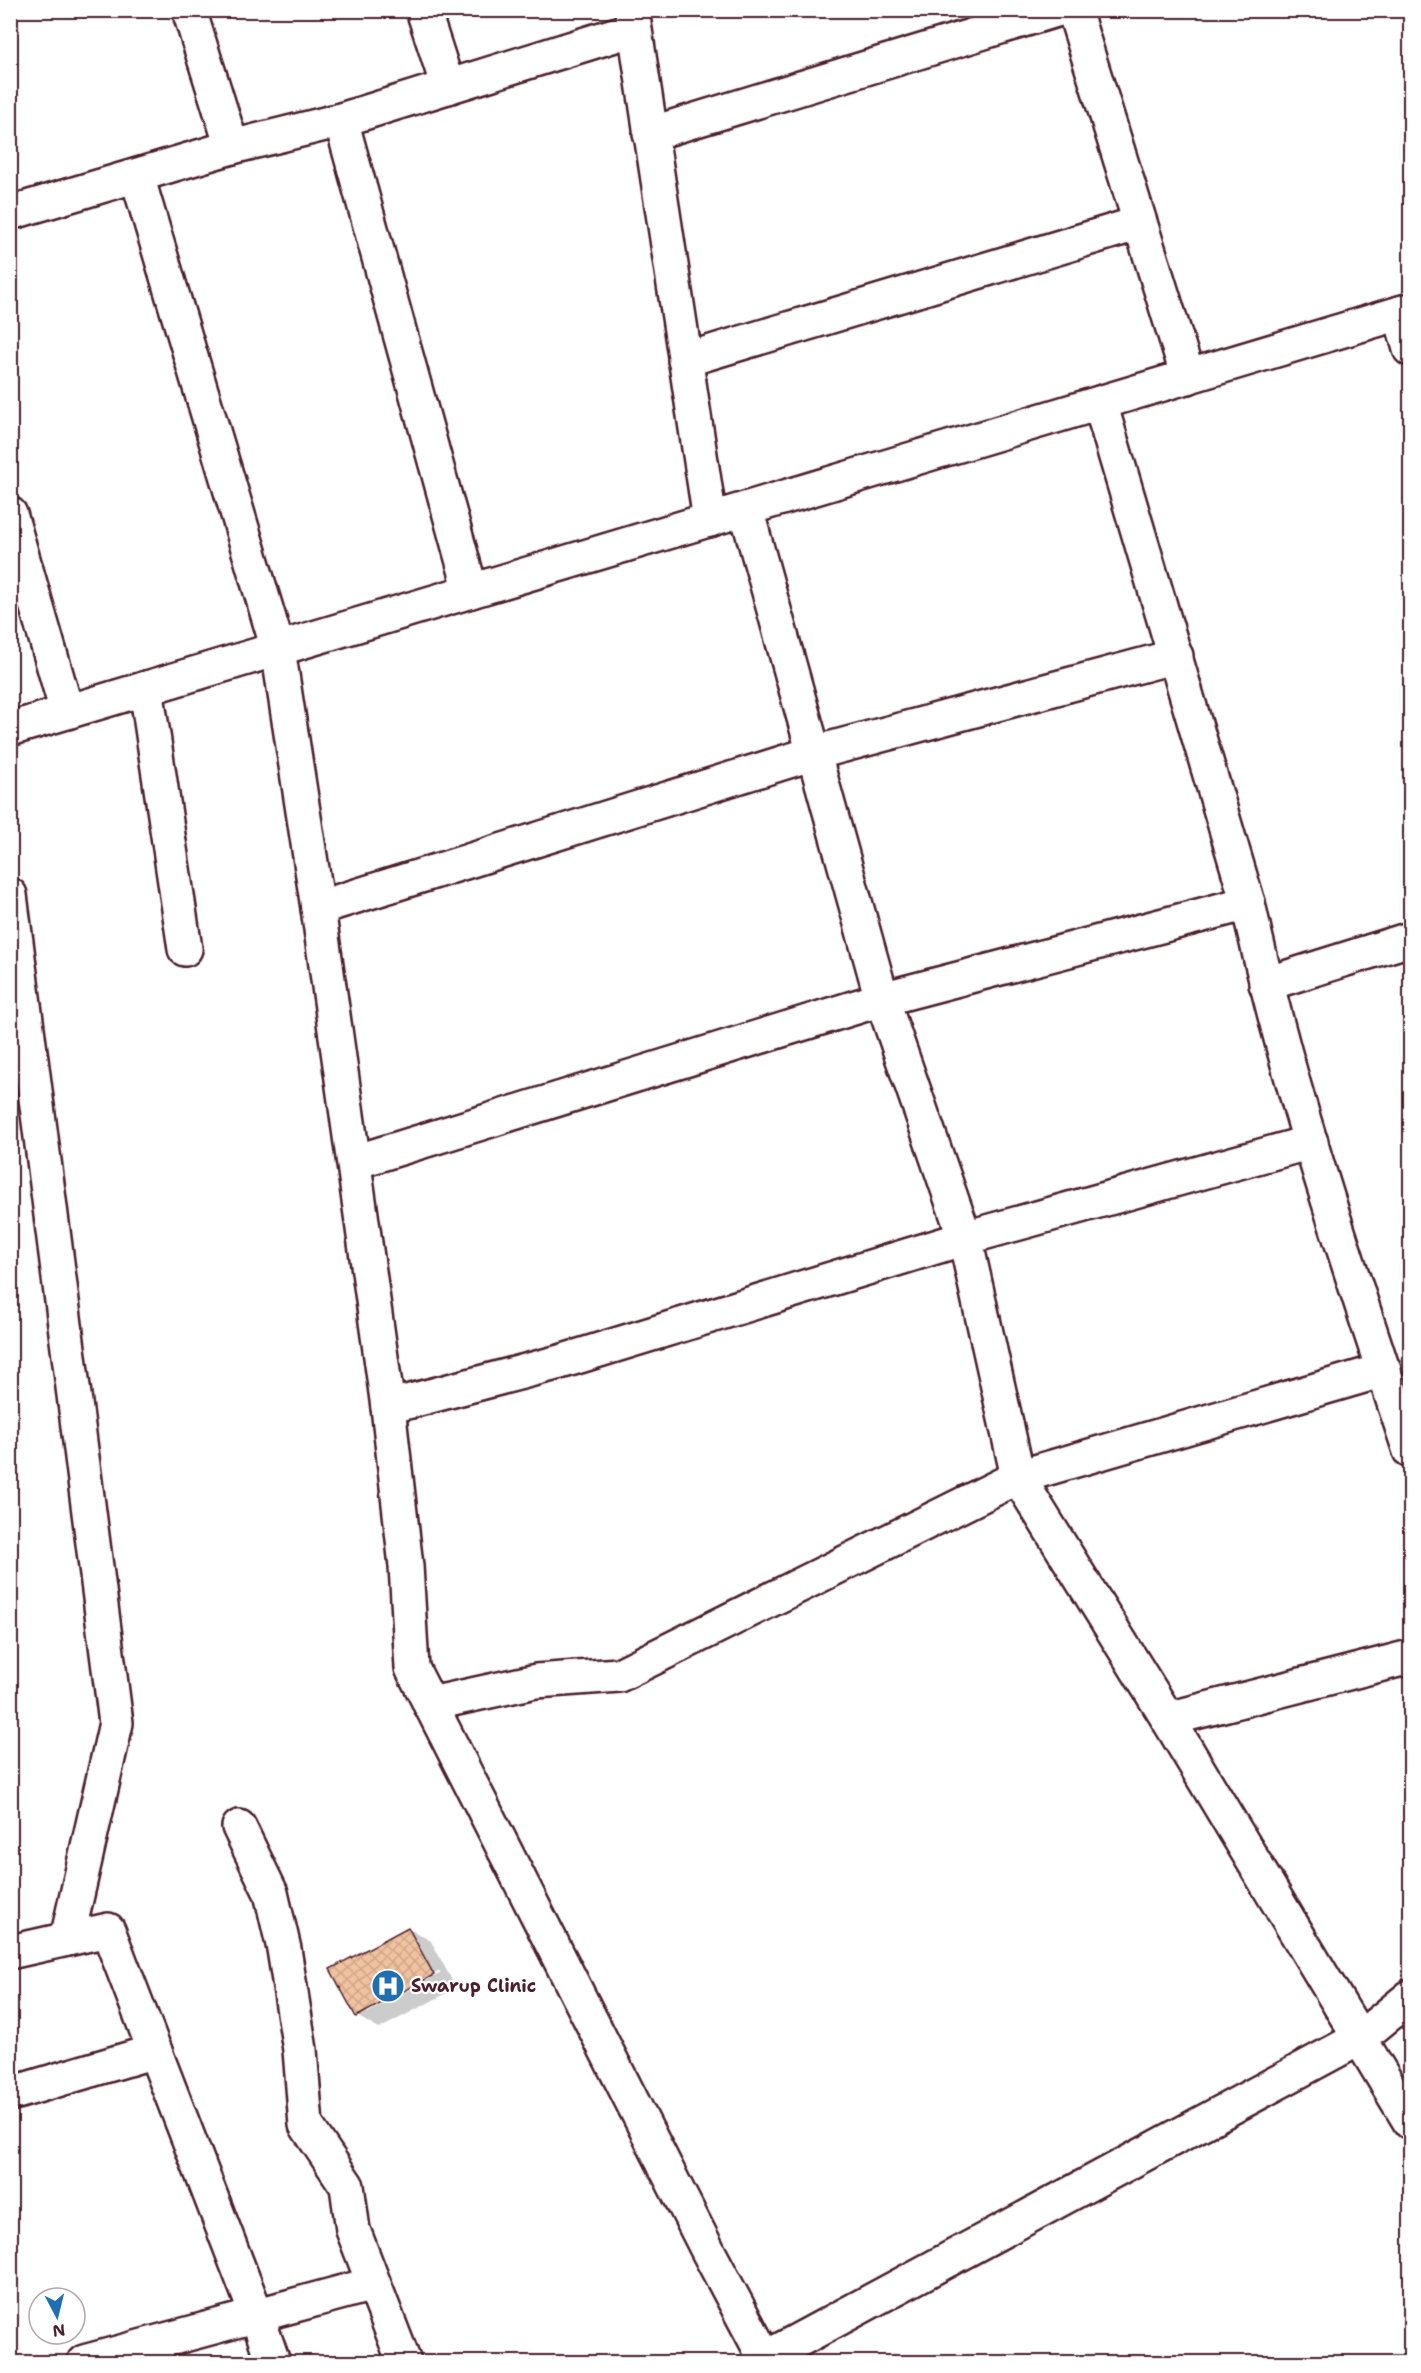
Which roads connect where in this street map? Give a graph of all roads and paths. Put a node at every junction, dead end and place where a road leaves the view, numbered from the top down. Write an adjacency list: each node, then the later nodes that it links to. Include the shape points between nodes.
1 (189, 10): 9 (street)
2 (423, 10): 6 (street)
3 (1056, 10): 8 (street)
4 (1074, 10): 12 (street)
5 (633, 20): 6 (street); 8 (street)
6 (448, 87): 7 (street)
7 (341, 120): 9 (street); 21 (street)
8 (650, 134): 15 (street)
9 (231, 147): 10 (street)
10 (137, 176): 11 (street); 22 (street)
11 (10, 213)
12 (1140, 223): 15 (street); 16 (street)
13 (1405, 311): 14 (street); 16 (street)
14 (1410, 349)
15 (685, 360): 20 (street)
16 (1188, 377): 17 (street)
17 (1100, 403): 18 (street); 23 (street)
18 (746, 508): 20 (street); 27 (street)
19 (10, 514): 25 (street)
20 (710, 520): 21 (street)
21 (471, 591): 22 (street)
22 (278, 649): 24 (street); 30 (street)
23 (1176, 656): 27 (street); 29 (street)
24 (146, 688): 25 (street); 32 (street)
25 (67, 712): 26 (street)
26 (10, 729)
27 (814, 753): 30 (street); 34 (street)
28 (10, 895): 46 (street, via 116,1723)
29 (1248, 903): 33 (street); 34 (street)
30 (318, 908): 36 (street)
31 (1410, 939): 33 (street)
32 (185, 949)
33 (1266, 984): 35 (street)
34 (882, 999): 36 (street); 37 (street)
35 (1311, 1142): 37 (street); 38 (street)
36 (355, 1162): 39 (street)
37 (965, 1238): 39 (street, via 560,1362); 41 (street)
38 (1384, 1370): 40 (street); 41 (street)
39 (388, 1407): 43 (street, via 406,1566 412,1668)
40 (1410, 1451)
41 (1018, 1477): 43 (street, via 619,1675 536,1682); 44 (street)
42 (1410, 1657): 44 (street)
43 (430, 1704): 58 (street)
44 (1168, 1719): 49 (street)
45 (240, 1827): 53 (street, via 271,1893 284,1948 300,2050 306,2125 347,2186 352,2230)
46 (67, 1940): 47 (street); 50 (street, via 108,1930)
47 (10, 1952)
48 (1410, 1996): 49 (street)
49 (1360, 2038): 52 (street); 58 (street)
50 (155, 2051): 51 (street); 54 (street)
51 (10, 2094)
52 (1410, 2122)
53 (374, 2284): 54 (street); 57 (street)
54 (257, 2316): 55 (street); 56 (street)
55 (84, 2362)
56 (273, 2362)
57 (404, 2362)
58 (764, 2362)

